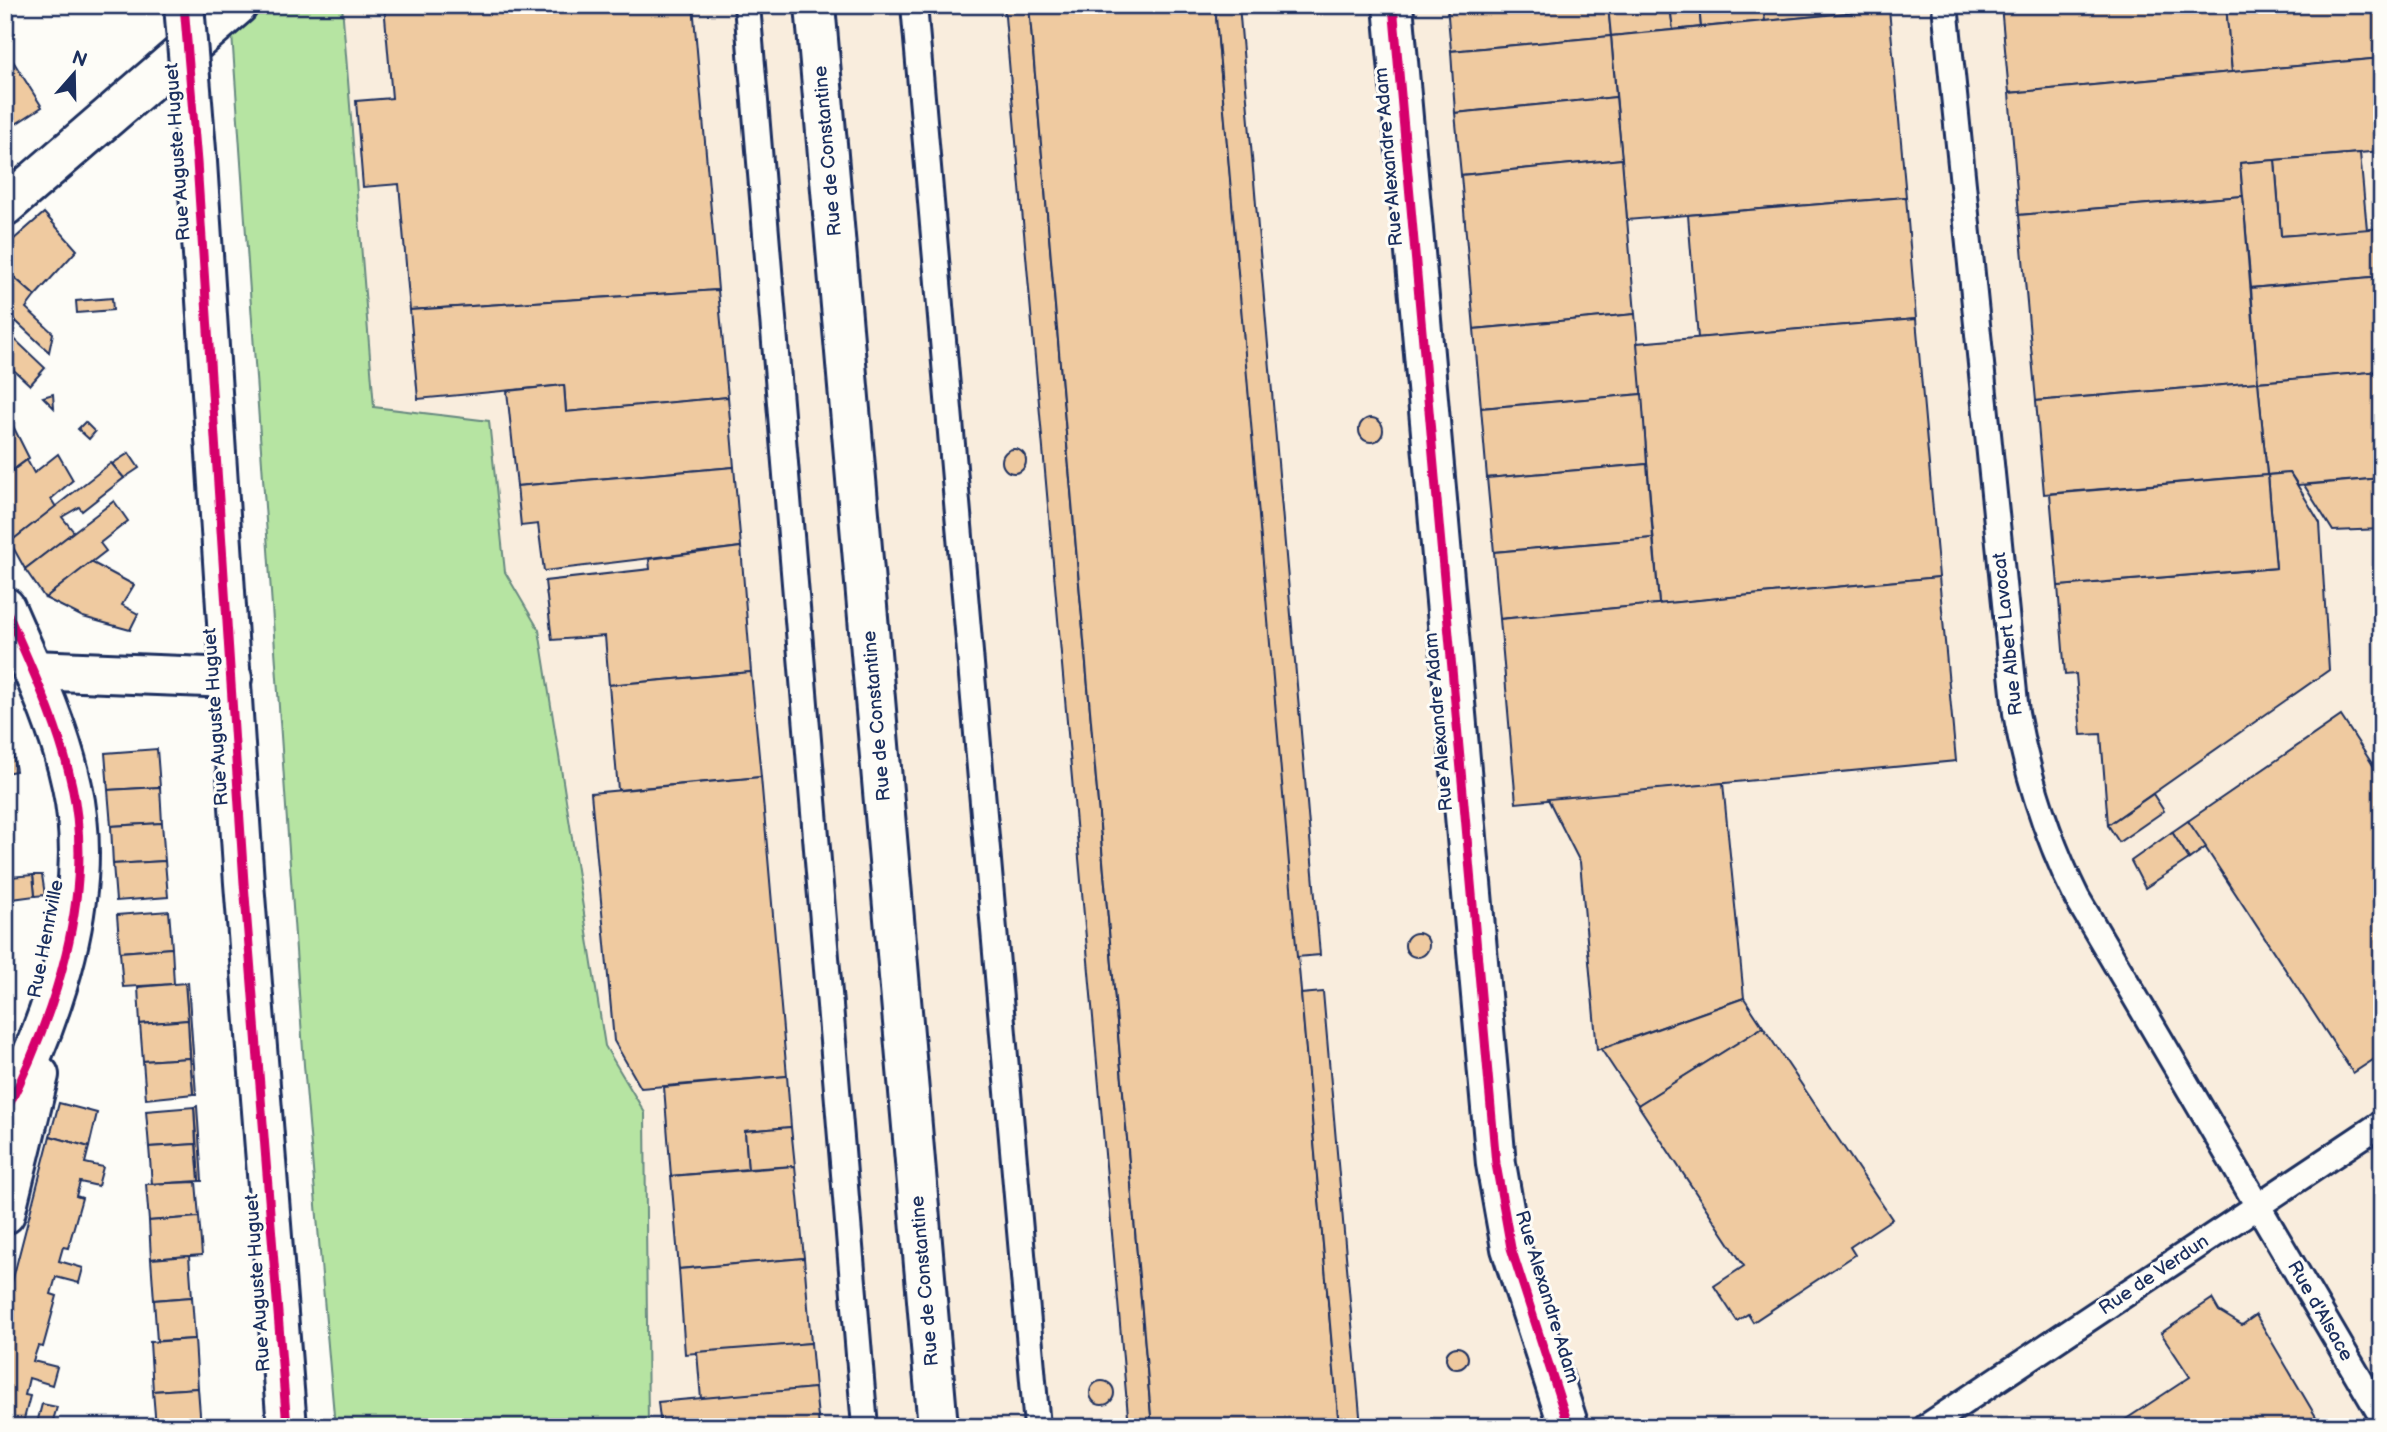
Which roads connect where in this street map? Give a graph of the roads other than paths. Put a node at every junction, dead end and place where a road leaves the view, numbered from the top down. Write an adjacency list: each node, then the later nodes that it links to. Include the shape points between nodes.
1 (184, 5): 11 (main road, Rue Auguste Huguet, bridge)
2 (238, 5): 8 (main road)
3 (747, 5): 19 (lane)
4 (815, 5): 20 (main road, Rue de Constantine)
5 (914, 5): 21 (lane)
6 (1393, 5): 22 (main road, Rue Alexandre Adam, via 1496,1164 1511,1248)
7 (1945, 5): 15 (lane, Rue Albert Lavocat, via 2023,755 2050,842 2077,898)
8 (5, 206)
9 (5, 607): 10 (main road, Rue Henriville)
10 (32, 670): 11 (main road); 12 (main road, Rue Henriville, via 73,787 77,837 70,927)
11 (232, 678): 18 (main road, Rue Auguste Huguet)
12 (46, 1025): 13 (main road, Rue Henriville); 16 (main road, via 31,1120)
13 (5, 1113)
14 (2382, 1124): 15 (lane, Rue de Verdun)
15 (2259, 1205): 17 (lane, Rue d'Alsace); 23 (lane, Rue de Verdun)
16 (5, 1214)
17 (2382, 1417)
18 (287, 1427)
19 (865, 1427)
20 (938, 1427)
21 (1037, 1427)
22 (1569, 1427)
23 (1926, 1427)

